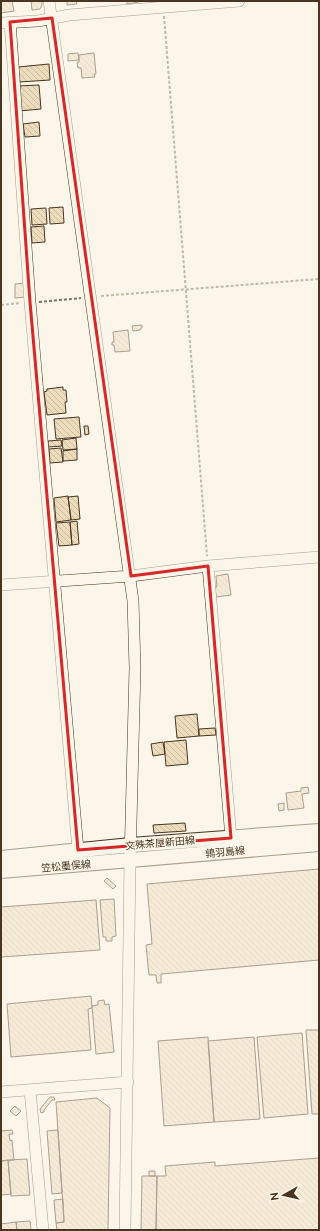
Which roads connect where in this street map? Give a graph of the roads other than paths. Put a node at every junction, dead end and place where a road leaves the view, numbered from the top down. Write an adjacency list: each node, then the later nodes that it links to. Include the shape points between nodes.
1 (49, 1): 4 (street)
2 (239, 1): 3 (street)
3 (163, 4): 4 (street)
4 (52, 18): 5 (street); 8 (street)
5 (5, 23): 9 (street)
6 (319, 557): 7 (street)
7 (208, 566): 8 (street); 12 (street)
8 (131, 576): 9 (street); 14 (street, via 135,661)
9 (55, 581): 10 (street); 15 (street)
10 (1, 585)
11 (319, 831): 12 (main road, 文殊茶屋新田線)
12 (231, 838): 14 (main road, 文殊茶屋新田線)
13 (319, 844): 17 (main road, 鶉羽島線)
14 (131, 846): 15 (main road, 文殊茶屋新田線); 17 (street)
15 (78, 850): 16 (main road, 文殊茶屋新田線)
16 (1, 858)
17 (130, 860): 18 (main road, 笠松墨俣線); 19 (street)
18 (1, 871)
19 (128, 1082): 20 (street); 23 (street)
20 (30, 1090): 21 (street); 22 (street)
21 (1, 1092)
22 (43, 1230)
23 (125, 1230)

